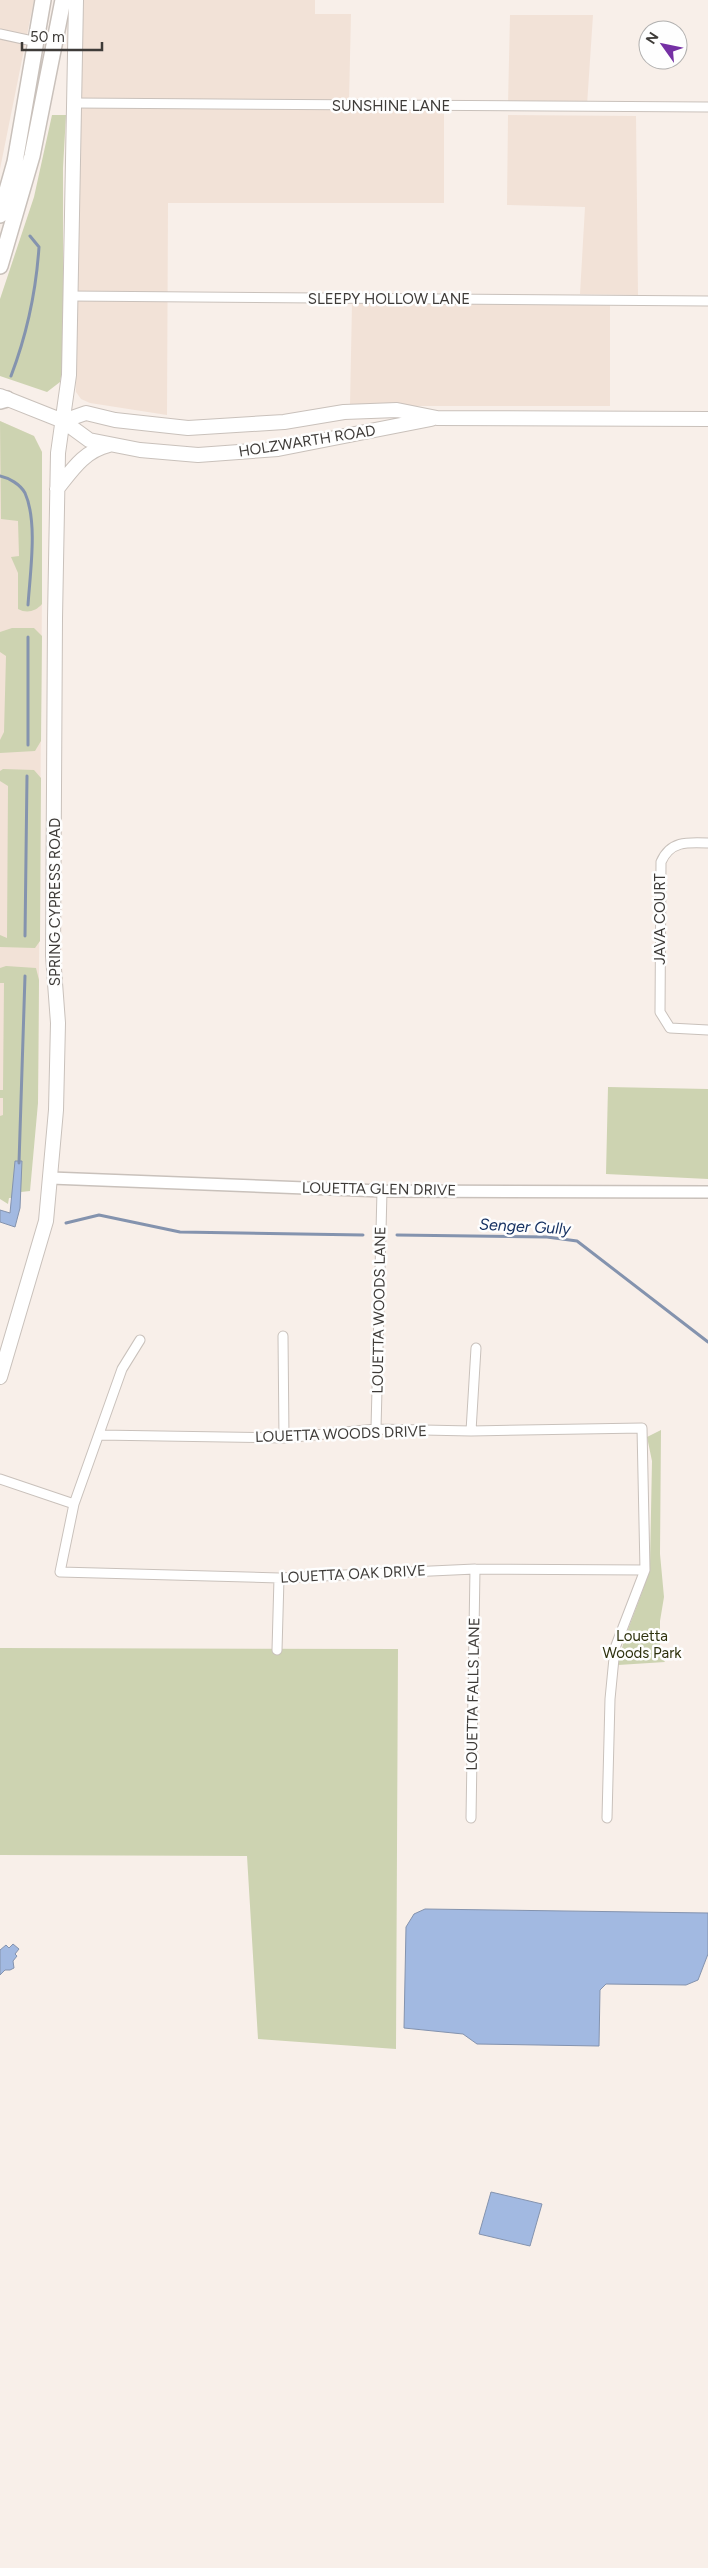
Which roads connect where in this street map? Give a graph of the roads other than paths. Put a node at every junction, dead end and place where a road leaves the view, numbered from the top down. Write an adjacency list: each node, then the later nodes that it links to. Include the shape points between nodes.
1 (43, 0): 5 (main road)
2 (63, 0): 8 (main road)
3 (76, 0): 6 (main road, SPRING CYPRESS ROAD)
4 (0, 34): 5 (street)
5 (37, 42): 8 (main road, via 44,56 32,118); 9 (main road, via 15,162)
6 (74, 104): 7 (street, SUNSHINE LANE); 11 (main road, SPRING CYPRESS ROAD)
7 (708, 107)
8 (37, 132): 10 (main road)
9 (0, 215)
10 (0, 266)
11 (70, 296): 12 (street, SLEEPY HOLLOW LANE); 16 (main road, SPRING CYPRESS ROAD)
12 (708, 301)
13 (2, 399): 16 (main road, HOLZWARTH ROAD)
14 (437, 418): 15 (main road, HOLZWARTH ROAD); 16 (main road, HOLZWARTH ROAD, via 397,410 344,412 275,423 188,428 116,420 86,413); 17 (main road, HOLZWARTH ROAD, via 278,449 233,453 198,455)
15 (708, 419)
16 (63, 421): 17 (main road, HOLZWARTH ROAD, via 88,440); 18 (main road, SPRING CYPRESS ROAD)
17 (111, 445): 18 (main road, via 83,458)
18 (57, 489): 21 (main road, SPRING CYPRESS ROAD, via 53,956 58,1029)
19 (708, 843): 20 (street, JAVA COURT, via 671,846 661,862 660,1012 670,1028)
20 (708, 1030)
21 (51, 1178): 22 (street, LOUETTA GLEN DRIVE); 27 (main road, SPRING CYPRESS ROAD, via 46,1221)
22 (382, 1191): 23 (street, LOUETTA GLEN DRIVE); 28 (street, LOUETTA WOODS LANE)
23 (708, 1192)
24 (283, 1336): 31 (street)
25 (140, 1340): 30 (street, via 122,1370)
26 (476, 1348): 29 (street)
27 (0, 1376)
28 (376, 1429): 29 (street, LOUETTA WOODS DRIVE); 31 (street, LOUETTA WOODS DRIVE)
29 (472, 1431): 35 (street, LOUETTA WOODS DRIVE, via 642,1428)
30 (99, 1435): 31 (street, LOUETTA WOODS DRIVE); 33 (street)
31 (284, 1438)
32 (0, 1480): 33 (street)
33 (74, 1504): 36 (street, LOUETTA OAK DRIVE, via 60,1572)
34 (475, 1569): 35 (street, LOUETTA OAK DRIVE); 36 (street, LOUETTA OAK DRIVE); 38 (street, LOUETTA FALLS LANE)
35 (645, 1570): 39 (street, via 615,1648 610,1699)
36 (280, 1578): 37 (street)
37 (277, 1650)
38 (471, 1818)
39 (607, 1818)

